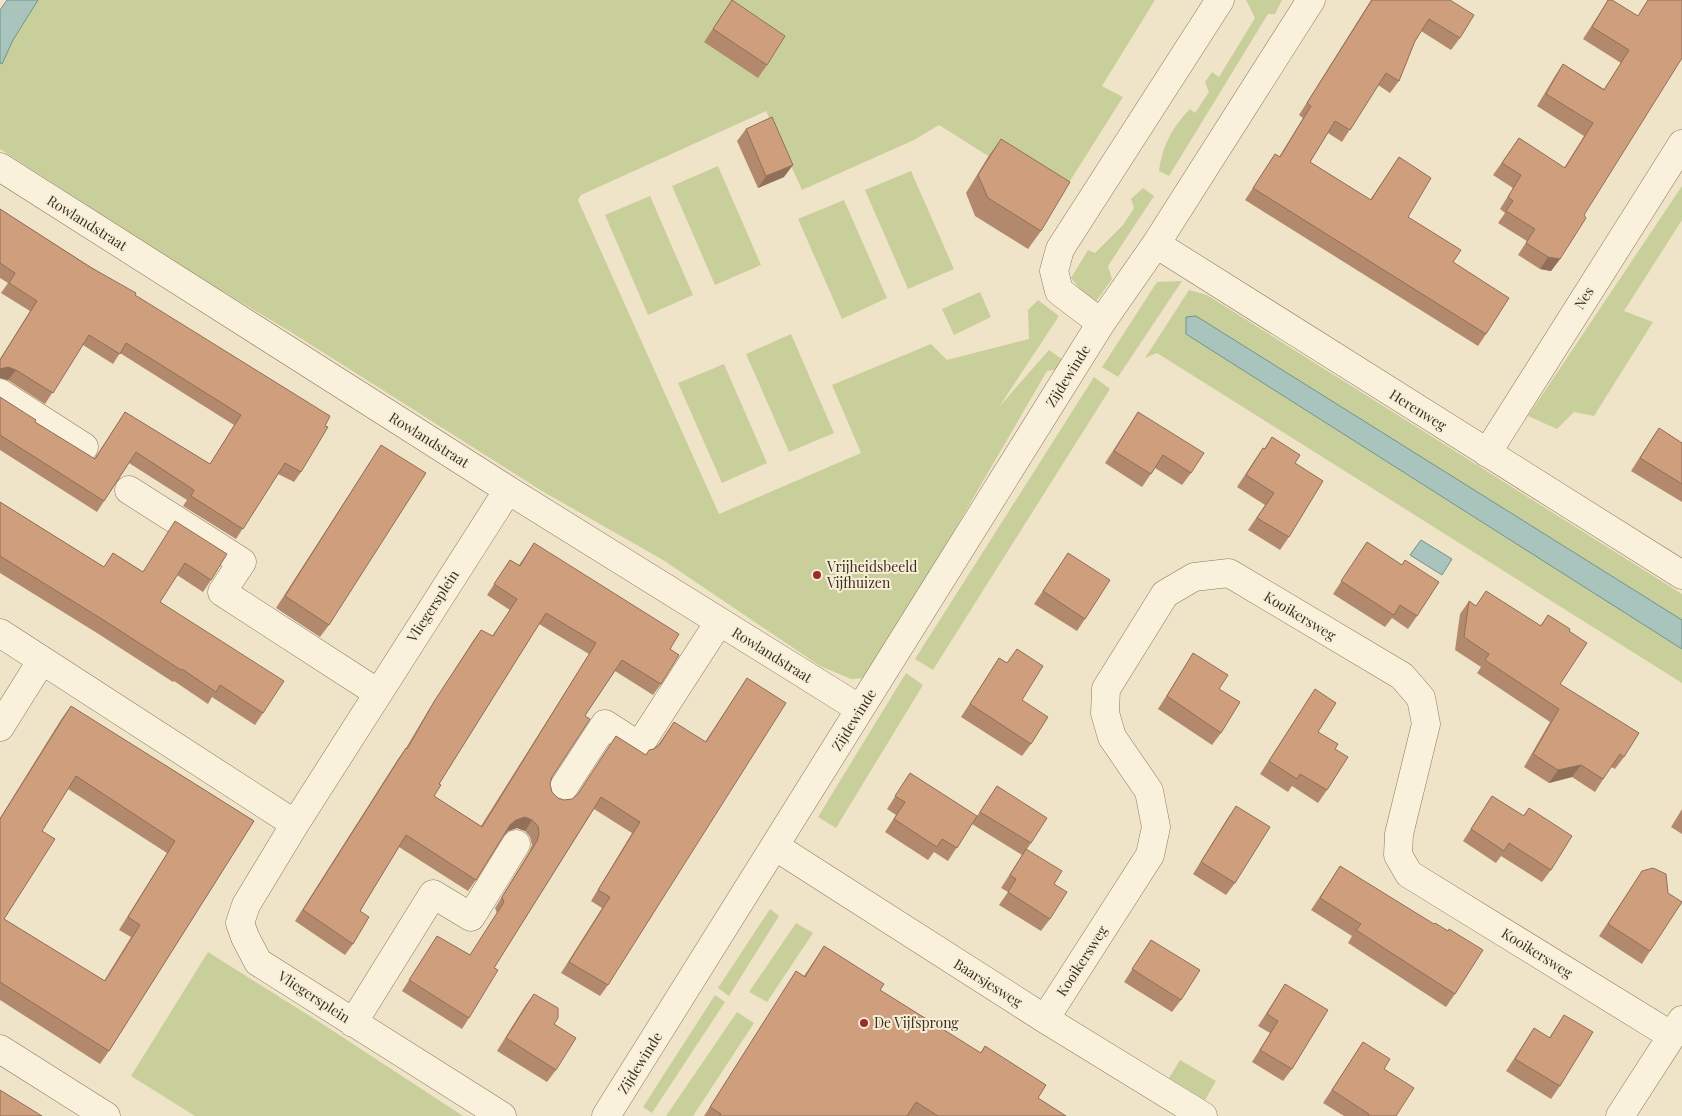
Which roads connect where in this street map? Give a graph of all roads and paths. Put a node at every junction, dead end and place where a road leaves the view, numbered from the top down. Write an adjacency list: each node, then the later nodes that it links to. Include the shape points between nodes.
1 (1220, 0): 6 (street, via 1060,250 1054,270 1059,291)
2 (1308, 1): 5 (street, Zijdewinde)
3 (1682, 144): 9 (street, Nes)
4 (0, 167): 11 (street, Rowlandstraat)
5 (1156, 244): 6 (street, Zijdewinde); 9 (street, Herenweg)
6 (1101, 323): 17 (street, Zijdewinde)
7 (0, 393): 8 (street)
8 (84, 447)
9 (1487, 453): 12 (street, Herenweg)
10 (129, 490): 16 (street, via 242,562 222,592)
11 (508, 490): 13 (street, Rowlandstraat); 16 (street, Vliegersplein)
12 (1682, 575)
13 (719, 622): 17 (street, Rowlandstraat); 19 (street, via 638,746 605,724)
14 (0, 633): 15 (street)
15 (42, 660): 18 (street); 20 (street)
16 (378, 693): 20 (street, Vliegersplein)
17 (860, 709): 22 (street, Zijdewinde)
18 (0, 727)
19 (558, 796)
20 (295, 824): 24 (street, Vliegersplein, via 246,905 240,923 258,962)
21 (516, 844): 24 (street, via 471,917 433,894)
22 (776, 847): 23 (street, Baarsjesweg); 29 (street, Zijdewinde)
23 (1045, 1019): 25 (street, Kooikersweg, via 1150,855 1156,826 1149,791 1112,737 1105,713 1106,689 1165,594 1194,577 1229,573 1402,676 1421,698 1426,724 1399,834 1398,855 1410,874); 30 (street, Baarsjesweg)
24 (353, 1023): 28 (street, Vliegersplein)
25 (1677, 1028): 31 (street)
26 (0, 1049): 27 (street)
27 (106, 1116)
28 (502, 1116)
29 (606, 1116)
30 (1203, 1116)
31 (1620, 1116)

